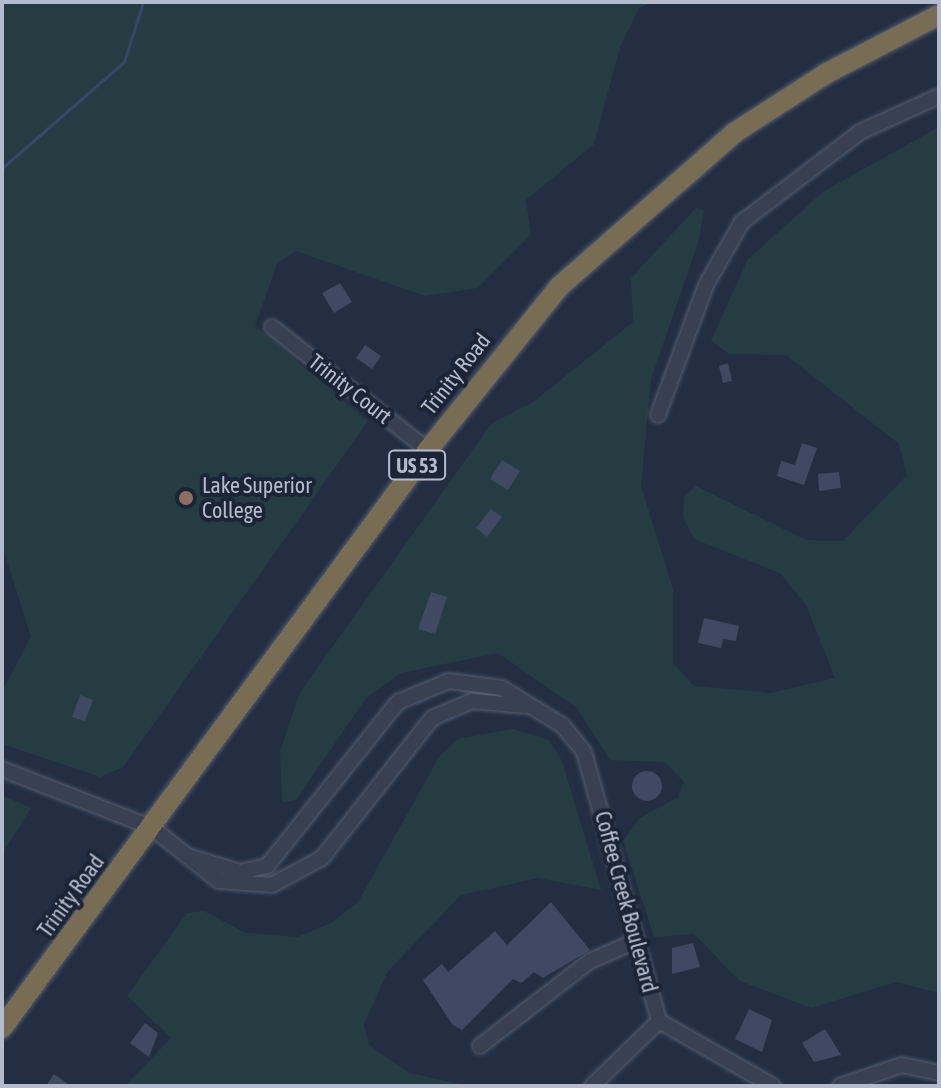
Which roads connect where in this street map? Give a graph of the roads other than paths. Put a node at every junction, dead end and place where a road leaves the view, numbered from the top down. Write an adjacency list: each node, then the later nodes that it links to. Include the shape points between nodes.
1 (939, 15): 5 (highway, Trinity Road / US 53, via 782,100 653,197 537,311)
2 (939, 96): 4 (street, via 860,132 742,222 706,285)
3 (272, 327): 5 (street, Trinity Court)
4 (658, 415)
5 (428, 450): 8 (highway, Trinity Road / US 53)
6 (549, 714): 9 (street, Coffee Creek Boulevard, via 484,700 432,718 322,858 291,880 228,884); 9 (street, Coffee Creek Boulevard, via 481,682 423,688 387,712 274,861 240,872); 10 (street, Coffee Creek Boulevard, via 590,767)
7 (2, 769): 8 (street, Coffee Creek Boulevard)
8 (151, 827): 9 (street, Coffee Creek Boulevard); 12 (highway, Trinity Road / US 53)
9 (191, 857)
10 (634, 942): 11 (street, Coffee Creek Boulevard); 13 (street, via 590,961)
11 (659, 1021): 15 (street); 16 (street, Coffee Creek Boulevard)
12 (2, 1028)
13 (480, 1046)
14 (939, 1073): 17 (street, via 902,1065)
15 (592, 1086)
16 (773, 1086)
17 (840, 1086)

